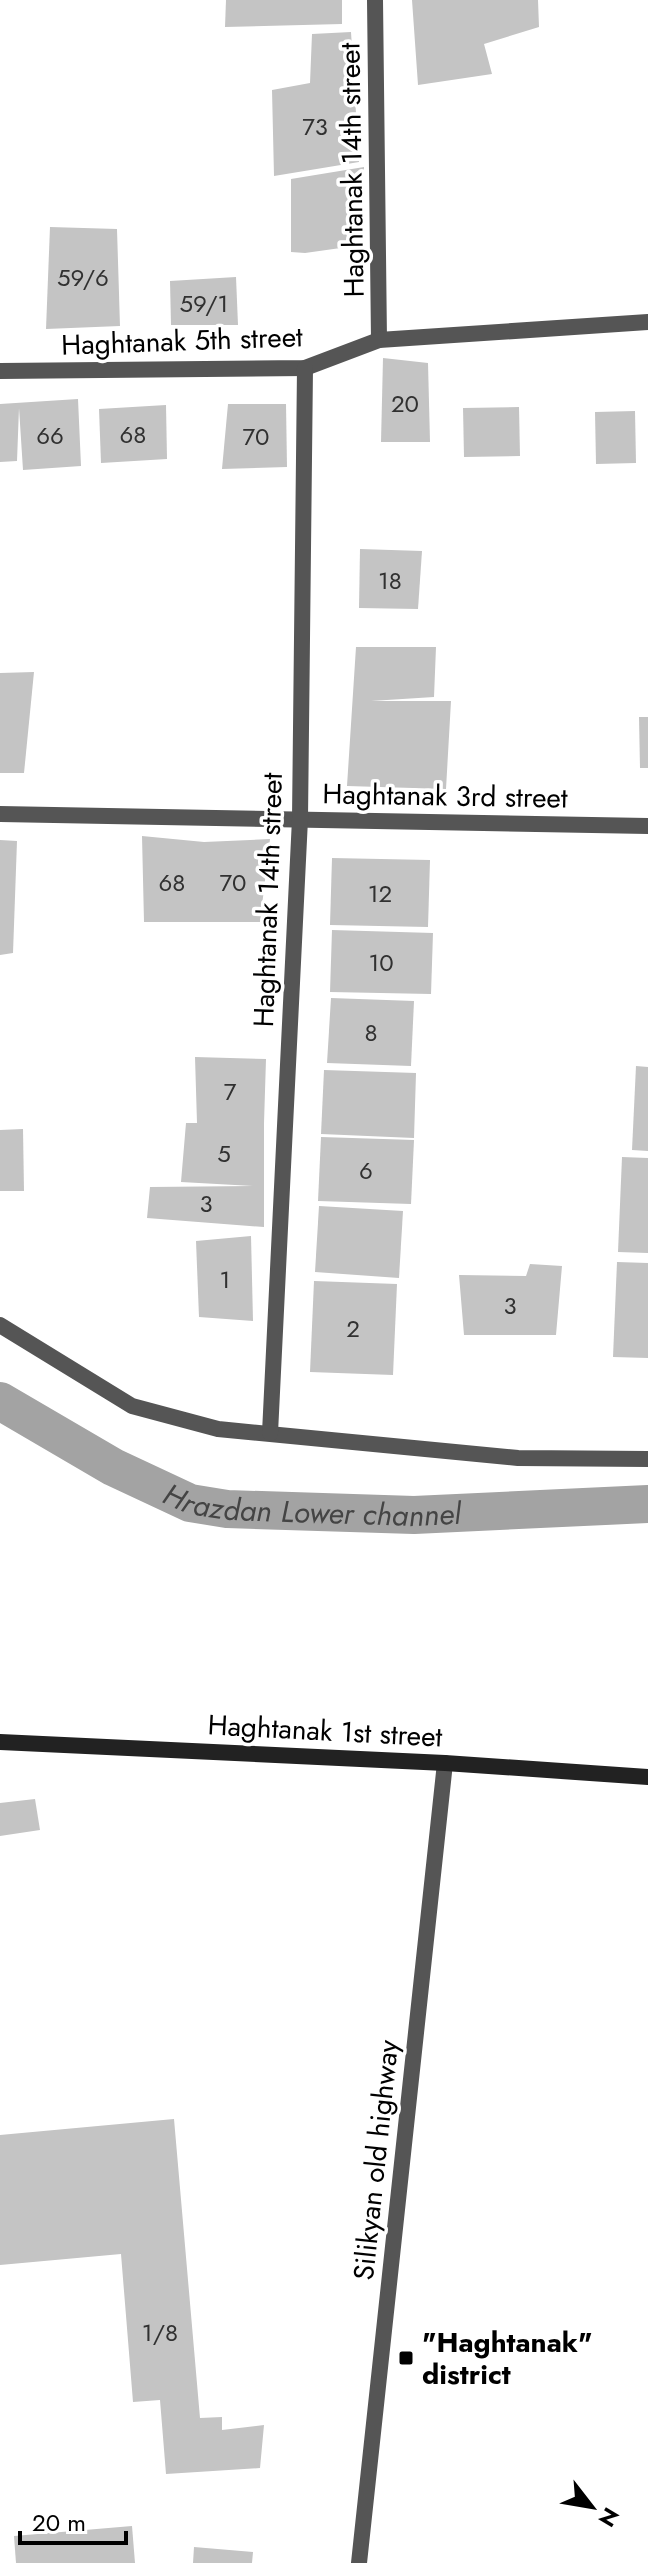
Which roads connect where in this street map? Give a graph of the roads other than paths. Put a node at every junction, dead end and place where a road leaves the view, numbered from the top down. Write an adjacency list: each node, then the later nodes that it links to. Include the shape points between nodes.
1 (375, 0): 3 (street, Haghtanak 14th street)
2 (648, 322): 3 (street, Haghtanak 5th street)
3 (379, 340): 4 (street, Haghtanak 5th street)
4 (305, 368): 5 (street, Haghtanak 5th street); 7 (street, Haghtanak 14th street)
5 (0, 371)
6 (0, 814): 7 (street, Haghtanak 3rd street)
7 (300, 819): 8 (street, Haghtanak 3rd street); 10 (street, Haghtanak 14th street)
8 (648, 826)
9 (0, 1325): 10 (street, via 132,1406 218,1429)
10 (270, 1433): 11 (street, via 518,1458)
11 (648, 1459)
12 (0, 1742): 13 (main road, Haghtanak 1st street)
13 (445, 1763): 14 (main road, Haghtanak 1st street); 15 (street, Silikyan old highway)
14 (648, 1777)
15 (359, 2563)

